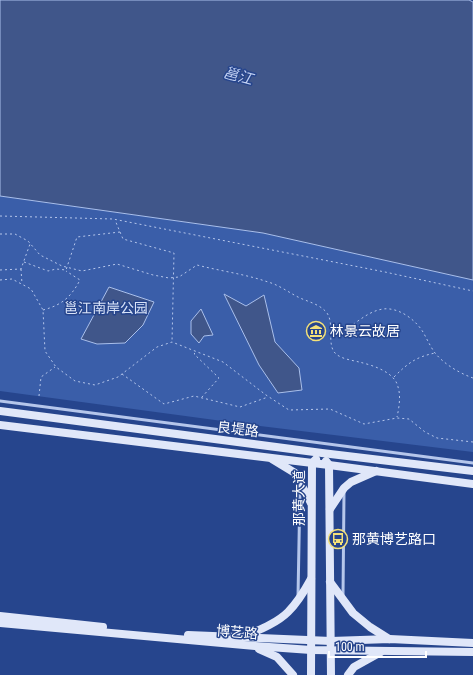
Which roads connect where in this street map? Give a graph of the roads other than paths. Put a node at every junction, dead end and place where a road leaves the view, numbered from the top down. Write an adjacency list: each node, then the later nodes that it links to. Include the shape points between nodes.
1 (0, 401): 6 (lane)
2 (0, 411): 4 (main road, 良堤路)
3 (0, 425): 5 (main road, 良堤路)
4 (322, 453): 7 (main road, 那黄大道); 8 (main road); 10 (main road, 良堤路)
5 (270, 458): 7 (main road, 良堤路); 11 (main road, via 295,474)
6 (473, 462)
7 (312, 463): 8 (main road, 良堤路); 14 (main road, 那黄大道)
8 (329, 465): 9 (main road, 良堤路); 15 (main road)
9 (377, 471): 12 (main road, 良堤路); 13 (main road, via 351,482)
10 (473, 471)
11 (300, 483): 14 (main road); 19 (lane)
12 (473, 484)
13 (344, 488): 15 (main road); 18 (lane)
14 (312, 504): 16 (main road, 那黄大道)
15 (330, 510): 17 (main road)
16 (312, 578): 19 (main road); 23 (main road, 那黄大道)
17 (330, 582): 18 (main road); 25 (main road)
18 (343, 599): 24 (main road, via 353,613)
19 (298, 600): 22 (main road, via 288,612 265,627)
20 (0, 616): 22 (main road, 博艺路, via 174,635)
21 (0, 623): 27 (main road, 博艺路)
22 (241, 637): 23 (main road, 博艺路)
23 (311, 640): 25 (main road, 博艺路); 28 (main road, 那黄大道)
24 (390, 640): 25 (main road, 博艺路); 26 (main road, 博艺路)
25 (331, 641): 29 (main road)
26 (473, 643)
27 (255, 646): 28 (main road, 博艺路); 32 (main road, via 277,657)
28 (311, 650): 29 (main road, 博艺路); 33 (main road, 那黄大道)
29 (331, 651): 30 (main road, 博艺路); 34 (main road)
30 (382, 652): 31 (main road, 博艺路); 35 (main road, via 354,667)
31 (473, 652)
32 (293, 675)
33 (311, 675)
34 (331, 675)
35 (348, 675)

